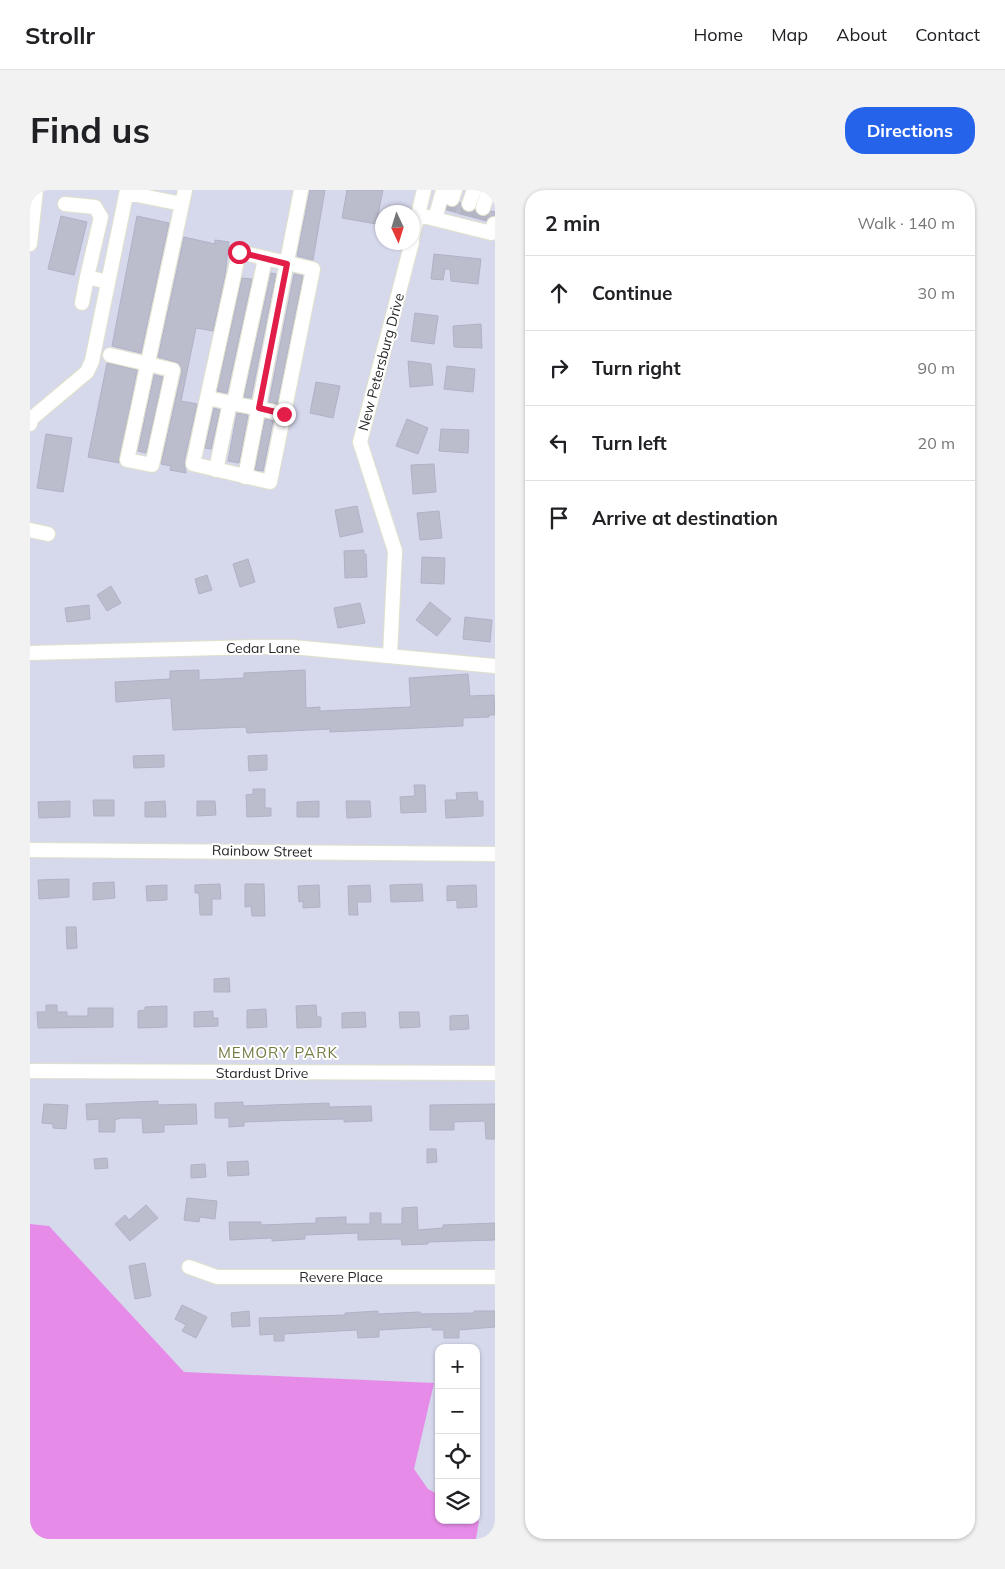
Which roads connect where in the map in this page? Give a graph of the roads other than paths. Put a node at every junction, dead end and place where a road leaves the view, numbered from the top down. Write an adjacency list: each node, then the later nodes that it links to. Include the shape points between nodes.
1 (36, 190): 13 (street)
2 (186, 190): 7 (street)
3 (301, 190): 16 (street)
4 (424, 190): 9 (street, New Petersburg Drive)
5 (127, 191): 7 (street); 12 (street)
6 (65, 204): 11 (street, via 95,207)
7 (182, 204): 21 (street)
8 (471, 207): 10 (street)
9 (420, 210)
10 (420, 215)
11 (101, 217): 12 (street); 17 (street)
12 (121, 222): 18 (street)
13 (30, 244)
14 (410, 250): 32 (street, New Petersburg Drive, via 360,442 395,551)
15 (265, 259): 16 (street); 22 (street, via 239,252); 23 (street)
16 (287, 264): 24 (street); 25 (street, via 313,269)
17 (87, 277): 18 (street); 19 (street)
18 (108, 282): 26 (street, via 87,372 31,419)
19 (82, 302)
20 (110, 355): 21 (street)
21 (147, 363): 21 (street, via 127,460 152,465 173,370)
22 (206, 398): 23 (street); 27 (street, via 193,464)
23 (232, 403): 24 (street); 27 (street)
24 (259, 408): 25 (street); 28 (street)
25 (284, 414): 28 (street, via 270,482)
26 (30, 424)
27 (216, 470): 28 (street)
28 (245, 477)
29 (30, 530): 30 (street)
30 (48, 534)
31 (30, 653): 32 (street, Cedar Lane, via 292,647)
32 (390, 656): 33 (street, Cedar Lane)
33 (495, 666)
34 (30, 850): 35 (street, Rainbow Street)
35 (495, 854)
36 (30, 1071): 37 (street, Stardust Drive)
37 (495, 1074)
38 (189, 1267): 39 (street, Revere Place, via 217,1277)
39 (495, 1277)

